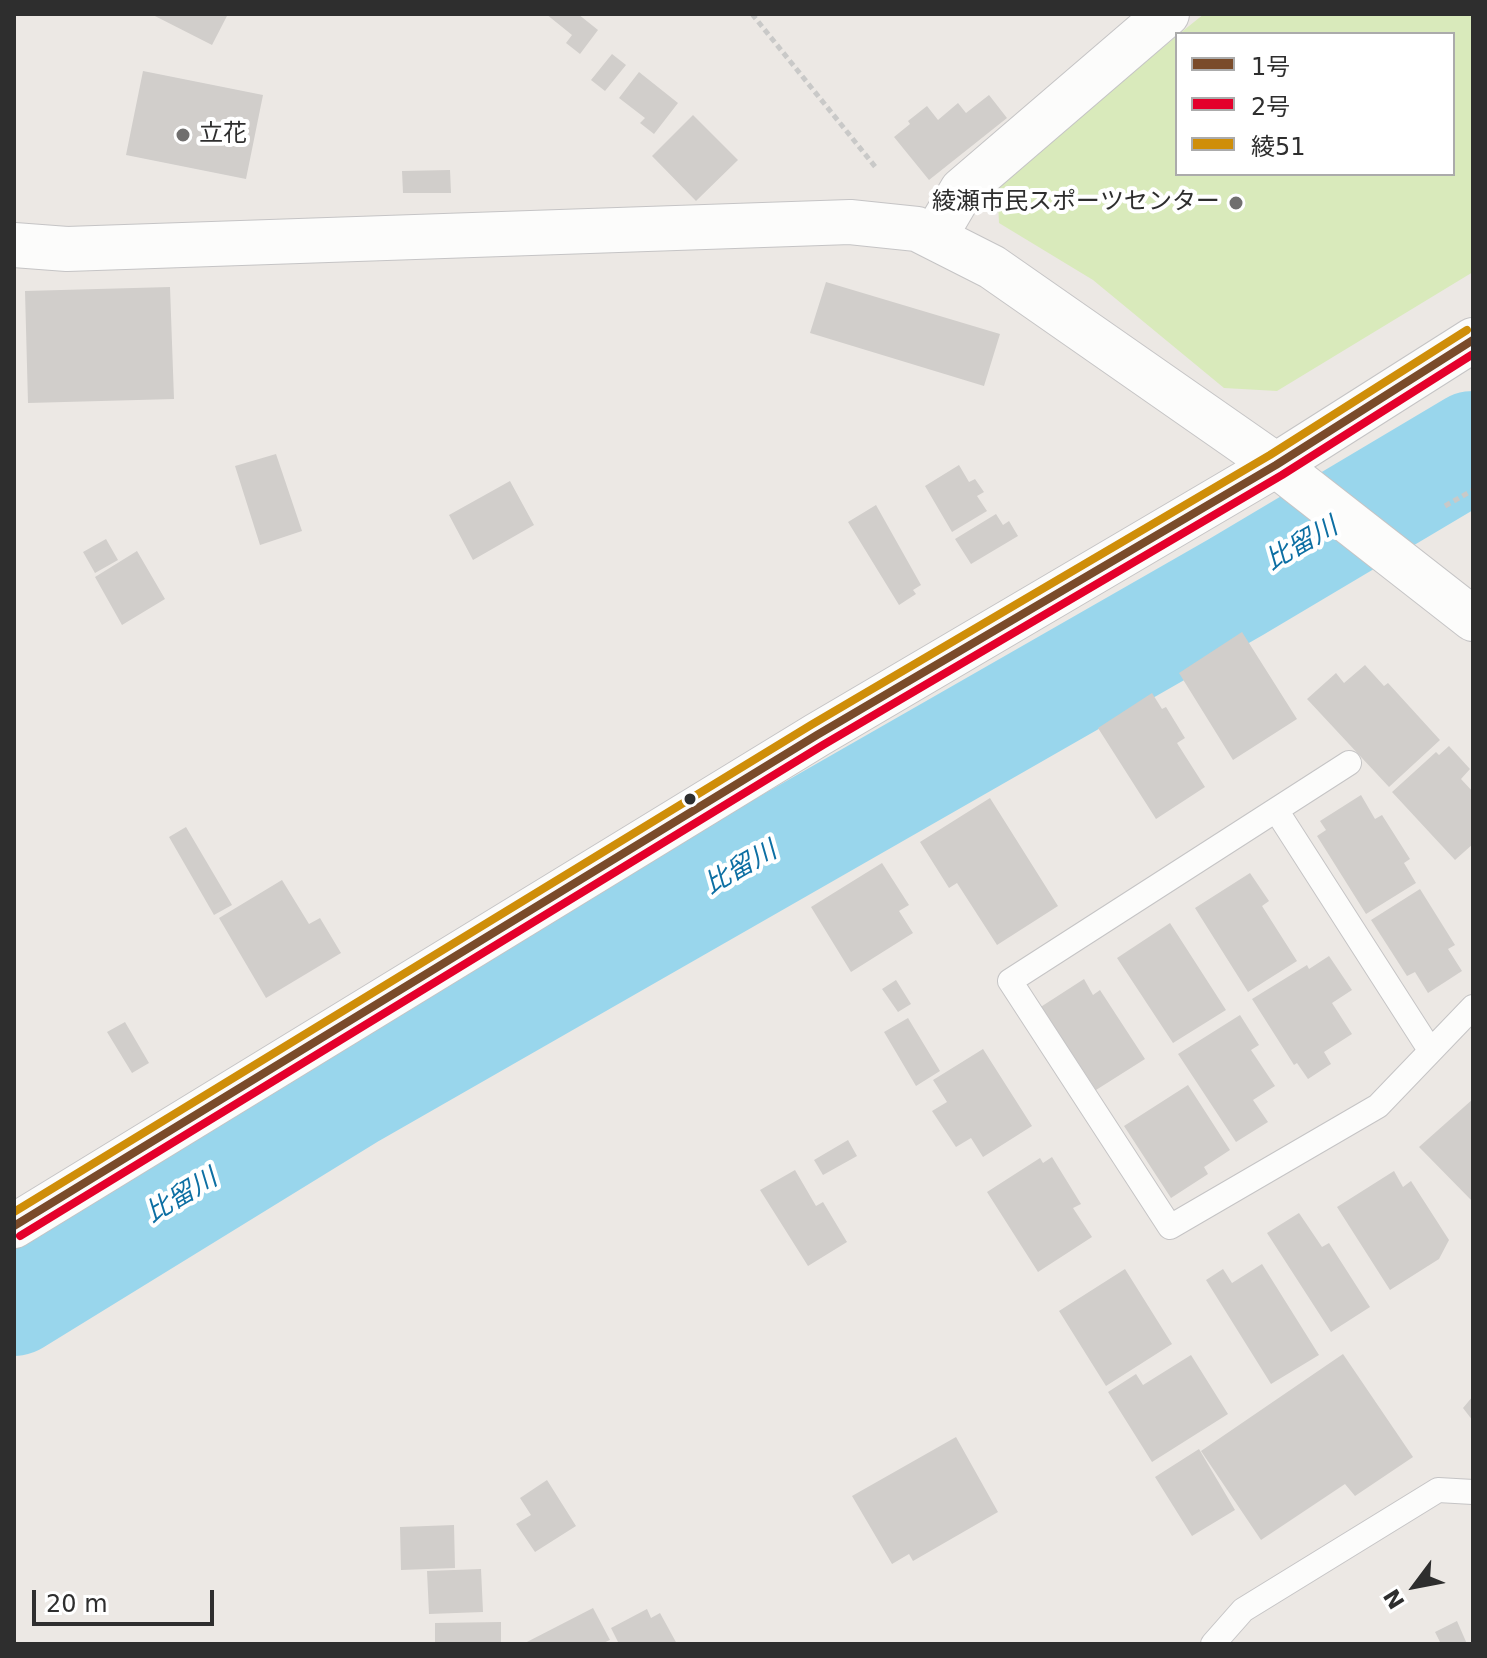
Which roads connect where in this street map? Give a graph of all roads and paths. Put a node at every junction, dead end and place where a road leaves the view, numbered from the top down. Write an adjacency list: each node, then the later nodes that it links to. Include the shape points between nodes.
1 (752, 14): 3 (path)
2 (1167, 14): 3 (street, via 962,190)
3 (926, 232): 4 (street, via 837,222 82,249); 6 (street, via 992,267)
4 (14, 245)
5 (1473, 340): 6 (street)
6 (1291, 476): 9 (street); 14 (street, via 817,735)
7 (1473, 490): 8 (path)
8 (1445, 506)
9 (1473, 619)
10 (1349, 763): 11 (lane)
11 (1276, 810): 13 (lane); 13 (lane, via 1010,981 1170,1227 1378,1106)
12 (1473, 1007): 13 (lane)
13 (1430, 1050)
14 (14, 1226)
15 (1473, 1492): 16 (lane, via 1438,1490 1243,1610)
16 (1213, 1644)

